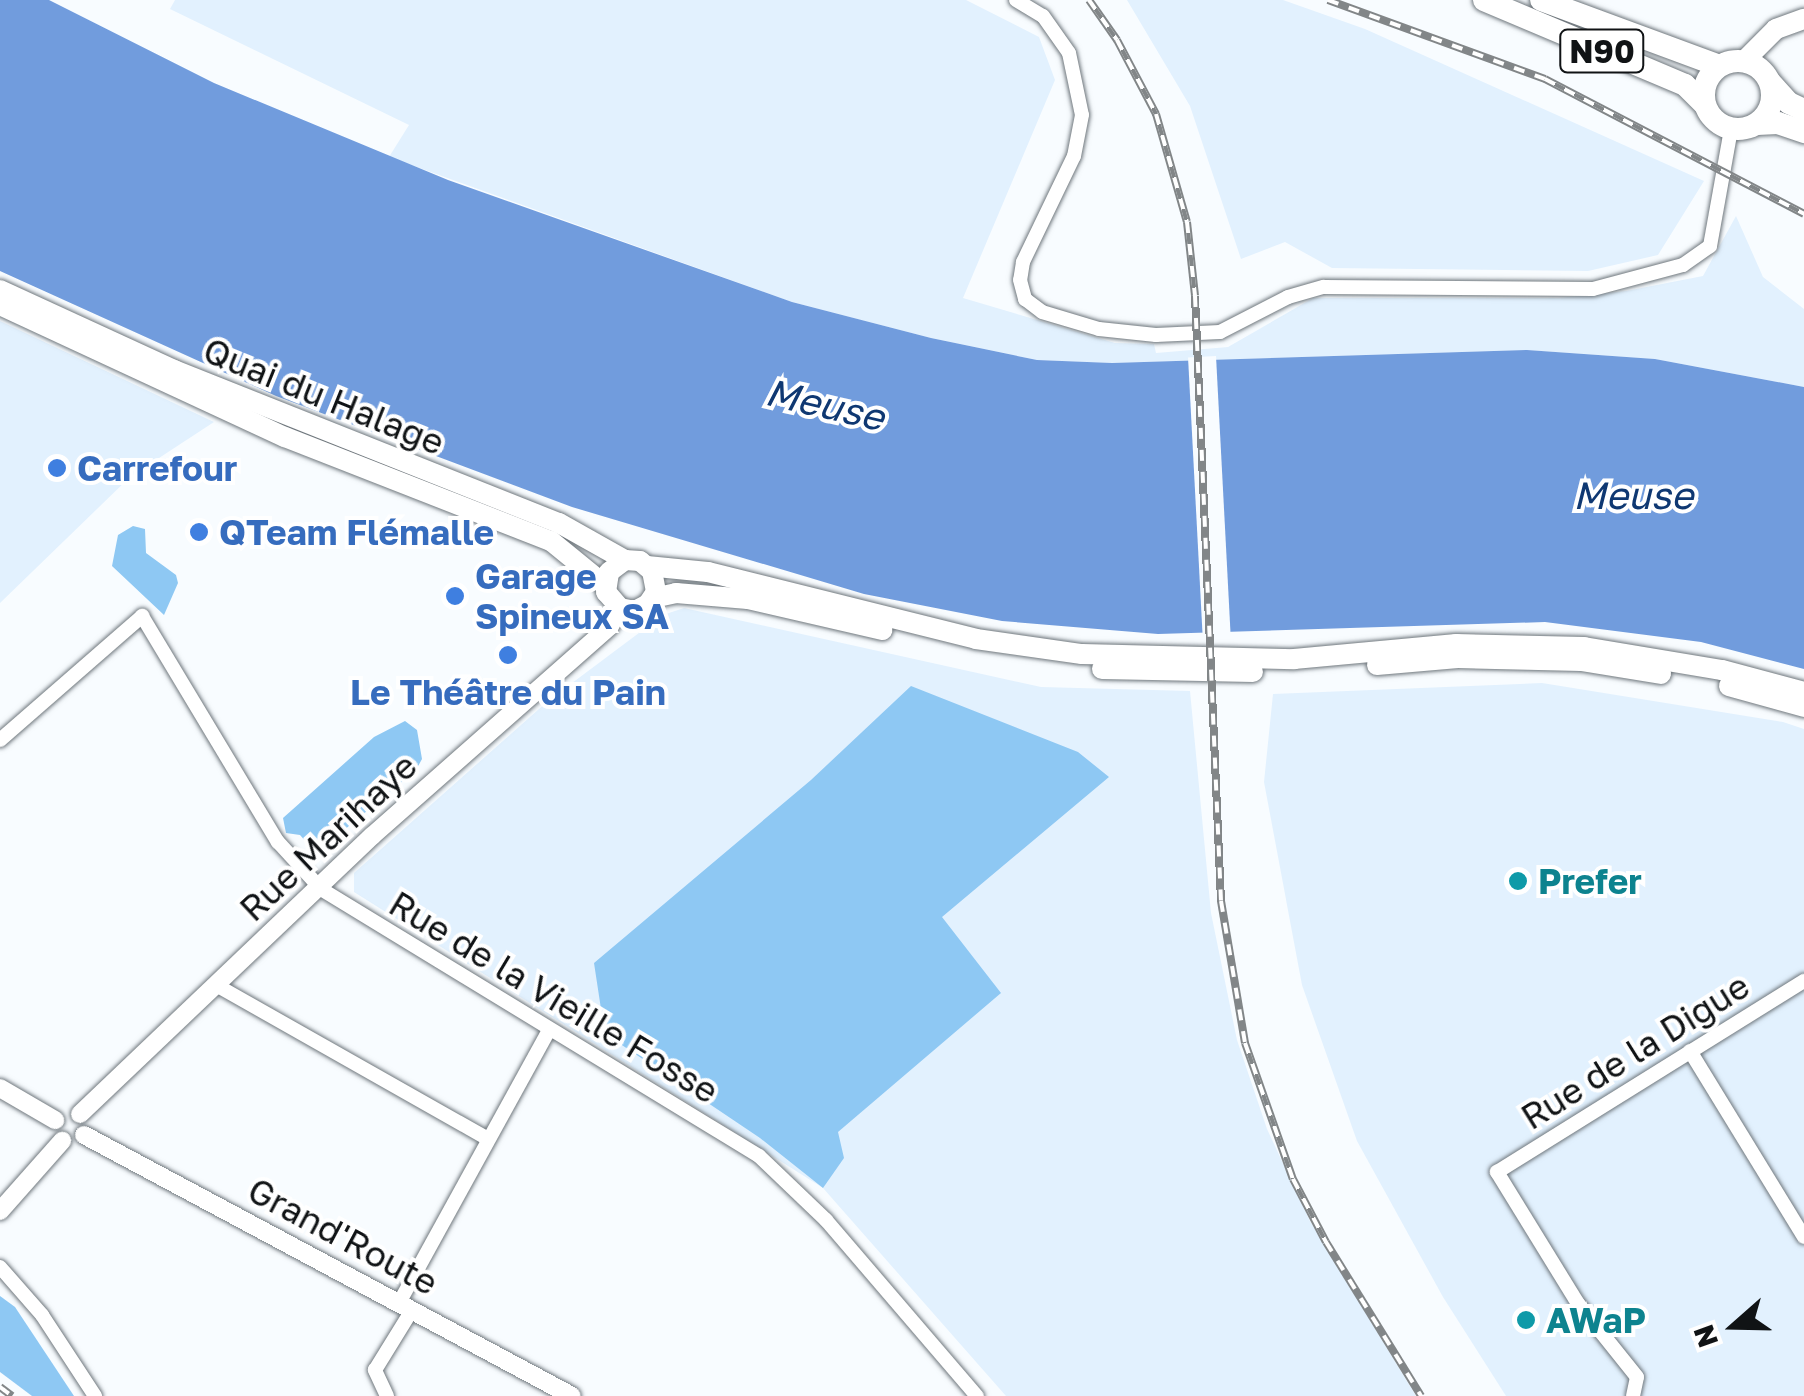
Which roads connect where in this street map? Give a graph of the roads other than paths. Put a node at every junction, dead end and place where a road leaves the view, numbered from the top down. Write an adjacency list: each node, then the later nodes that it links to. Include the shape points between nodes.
1 (1016, 0): 10 (street, via 1043,16 1070,53 1082,115 1074,156 1022,262 1020,280 1025,299 1042,312 1099,329 1220,332 1313,288 1606,288 1683,265 1710,246)
2 (1484, 0): 7 (main road, N90, via 1685,86)
3 (1541, 0): 5 (main road, N90)
4 (1804, 19): 6 (main road, via 1776,29)
5 (1720, 66): 6 (main road); 7 (main road, via 1704,90)
6 (1759, 72): 8 (main road); 9 (main road, via 1772,101)
7 (1704, 104): 10 (main road, via 1716,122)
8 (1804, 110)
9 (1757, 124): 10 (main road); 11 (main road)
10 (1731, 129)
11 (1804, 132)
12 (0, 290): 14 (main road, Quai du Halage, via 174,370 560,523)
13 (0, 305): 16 (main road, Quai du Halage, via 286,438 551,541)
14 (624, 560): 15 (main road); 16 (main road)
15 (647, 566): 17 (main road, via 656,584); 19 (main road, via 708,572 976,639 1082,654 1294,659 1456,644 1584,647 1722,670)
16 (606, 584): 18 (main road)
17 (653, 598): 18 (main road, via 635,611); 20 (main road, via 748,599 970,651 1077,667 1242,672 1458,658 1582,661 1719,683)
18 (620, 608): 22 (street, Rue Marihaye, via 610,626)
19 (1804, 692)
20 (1804, 708)
21 (0, 740): 22 (street, Rue de la Vieille Fosse, via 142,616 278,842)
22 (321, 889): 24 (street, Rue Marihaye); 25 (street, Rue de la Vieille Fosse)
23 (1804, 981): 26 (street, Rue de la Digue)
24 (216, 985): 28 (street, Rue Marihaye); 31 (street)
25 (549, 1030): 31 (street); 40 (street, Rue de la Vieille Fosse, via 759,1156 826,1220)
26 (1690, 1052): 34 (street); 41 (street, Rue de la Digue, via 1497,1172 1577,1302 1637,1377)
27 (0, 1088): 29 (street)
28 (80, 1114): 29 (street, via 62,1113); 30 (street)
29 (56, 1120): 32 (street)
30 (84, 1135): 32 (street); 36 (street, Grand'Route)
31 (488, 1139): 36 (street)
32 (62, 1141): 33 (street)
33 (0, 1211)
34 (1804, 1237)
35 (0, 1267): 37 (street, via 42,1315)
36 (406, 1306): 38 (street, via 375,1370); 39 (street, Grand'Route)
37 (95, 1396)
38 (387, 1396)
39 (572, 1396)
40 (978, 1396)
41 (1633, 1396)

